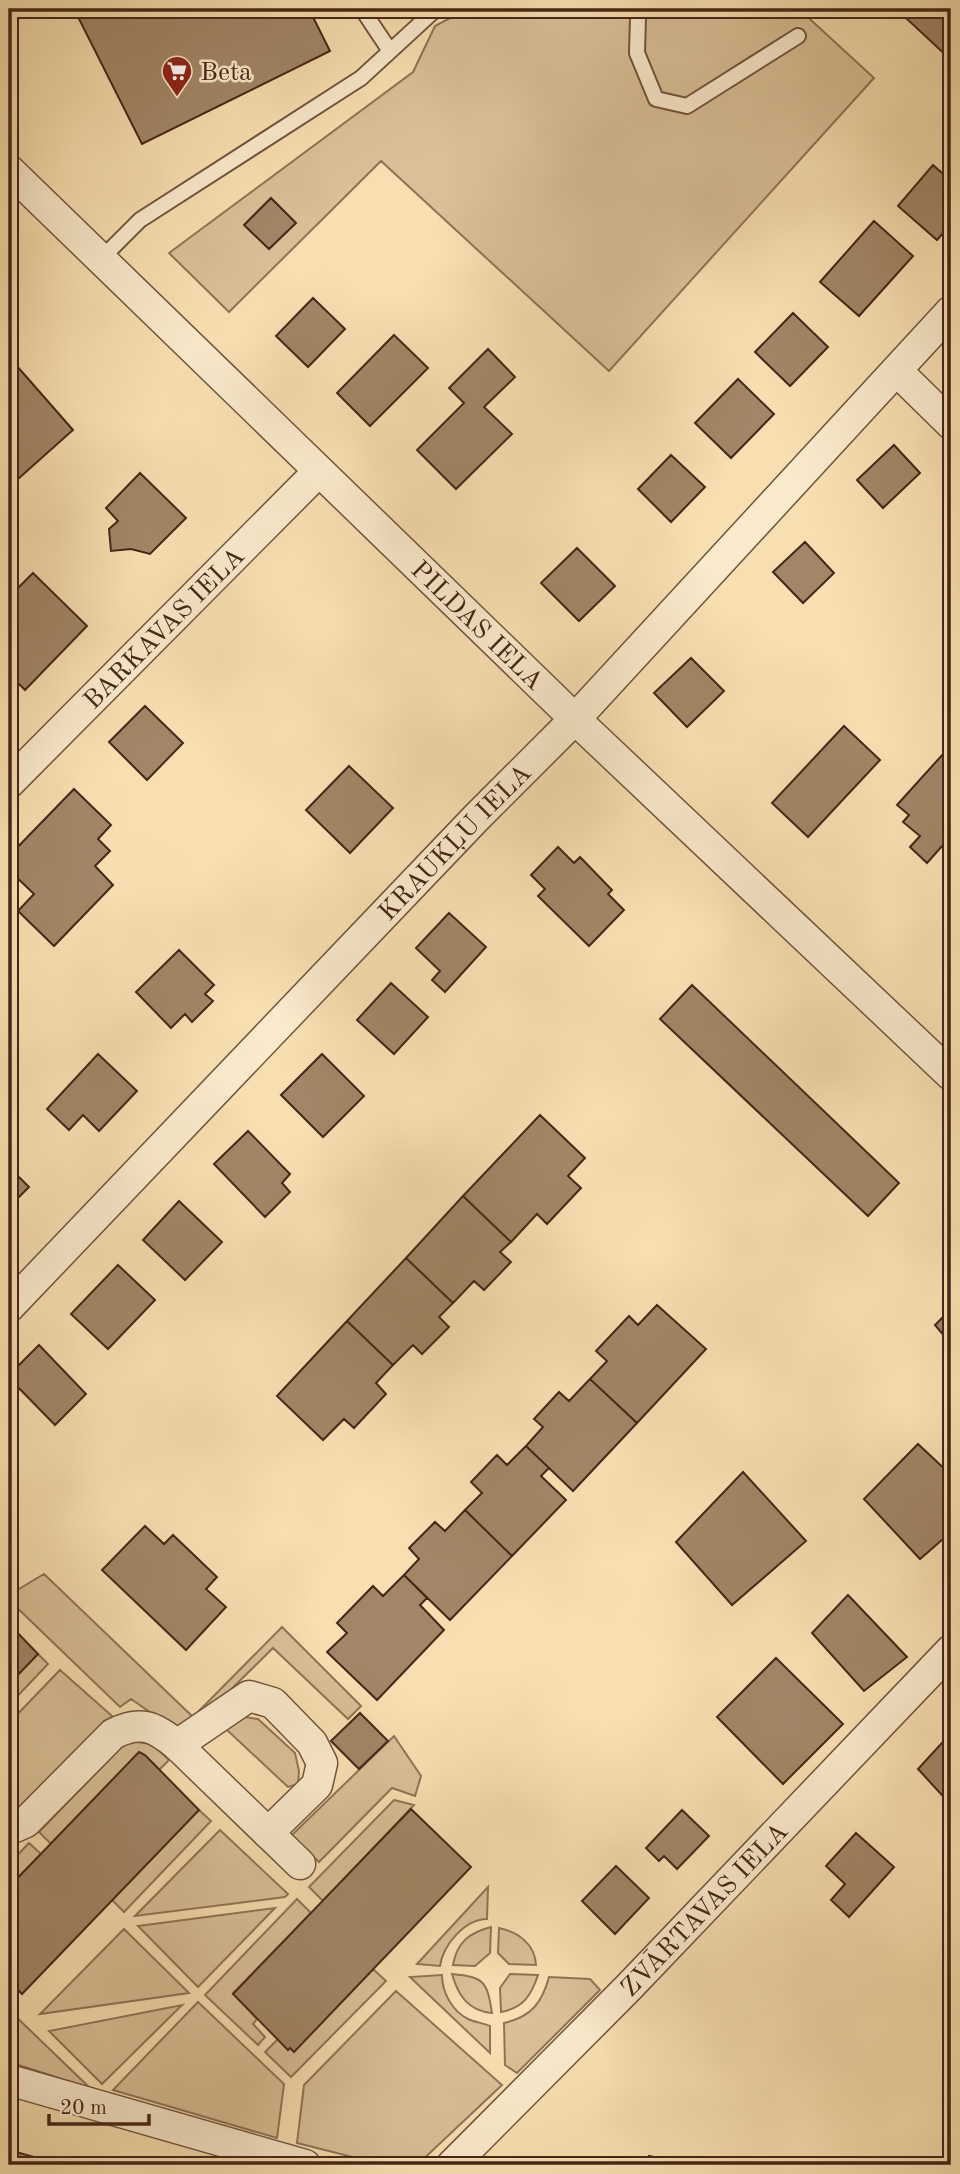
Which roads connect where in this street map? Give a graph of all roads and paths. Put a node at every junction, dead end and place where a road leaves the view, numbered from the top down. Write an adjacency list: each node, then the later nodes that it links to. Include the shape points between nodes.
1 (362, 9): 5 (lane)
2 (436, 9): 5 (lane)
3 (634, 9): 4 (lane, via 637,53 656,99 687,106)
4 (797, 36)
5 (390, 51): 7 (lane, via 361,78 140,220)
6 (9, 170): 7 (street, PILDAS IELA)
7 (100, 260): 11 (street, PILDAS IELA)
8 (951, 311): 9 (street, KRAUKĻU IELA)
9 (897, 371): 10 (street); 12 (street, KRAUKĻU IELA)
10 (951, 424)
11 (319, 471): 12 (street, PILDAS IELA); 13 (street, BARKAVAS IELA)
12 (575, 719): 14 (street, PILDAS IELA); 15 (street, KRAUKĻU IELA)
13 (9, 783)
14 (951, 1075)
15 (9, 1307)
16 (951, 1650): 23 (street, ZVĀRTAVAS IELA)
17 (177, 1745): 18 (street, via 161,1732 127,1727 113,1734 26,1822); 19 (street); 19 (street, via 249,1696 280,1710 312,1743 322,1763 317,1785)
18 (9, 1827)
19 (268, 1833): 20 (street)
20 (300, 1864)
21 (9, 2080): 22 (street)
22 (305, 2165)
23 (452, 2165)

